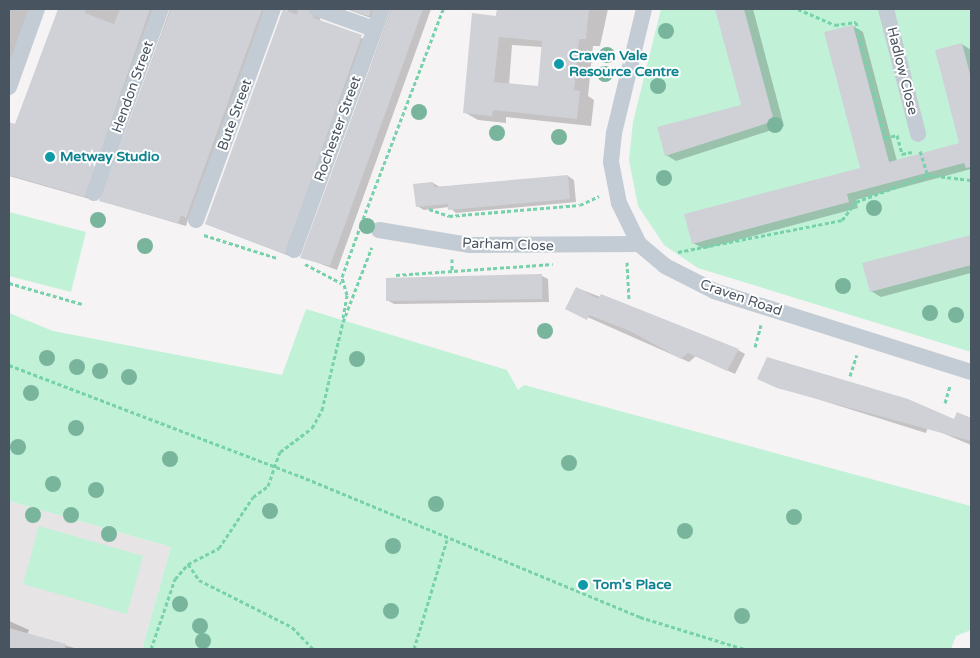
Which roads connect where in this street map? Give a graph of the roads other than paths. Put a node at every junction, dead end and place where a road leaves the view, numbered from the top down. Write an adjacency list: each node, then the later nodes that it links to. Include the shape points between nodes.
1 (37, 9): 9 (street)
2 (162, 9): 11 (street, Hendon Street)
3 (273, 9): 12 (street, Bute Street)
4 (318, 9): 8 (street)
5 (382, 9): 8 (street, Rochester Street)
6 (644, 9): 14 (street, Craven Road, via 614,133 611,162)
7 (886, 9): 10 (street, Hadlow Close)
8 (374, 29): 15 (street, Rochester Street)
9 (9, 87)
10 (918, 134)
11 (94, 193)
12 (196, 220)
13 (378, 230): 14 (street, Parham Close, via 470,245)
14 (633, 248): 16 (street, Craven Road, via 714,291)
15 (291, 258)
16 (971, 372)

